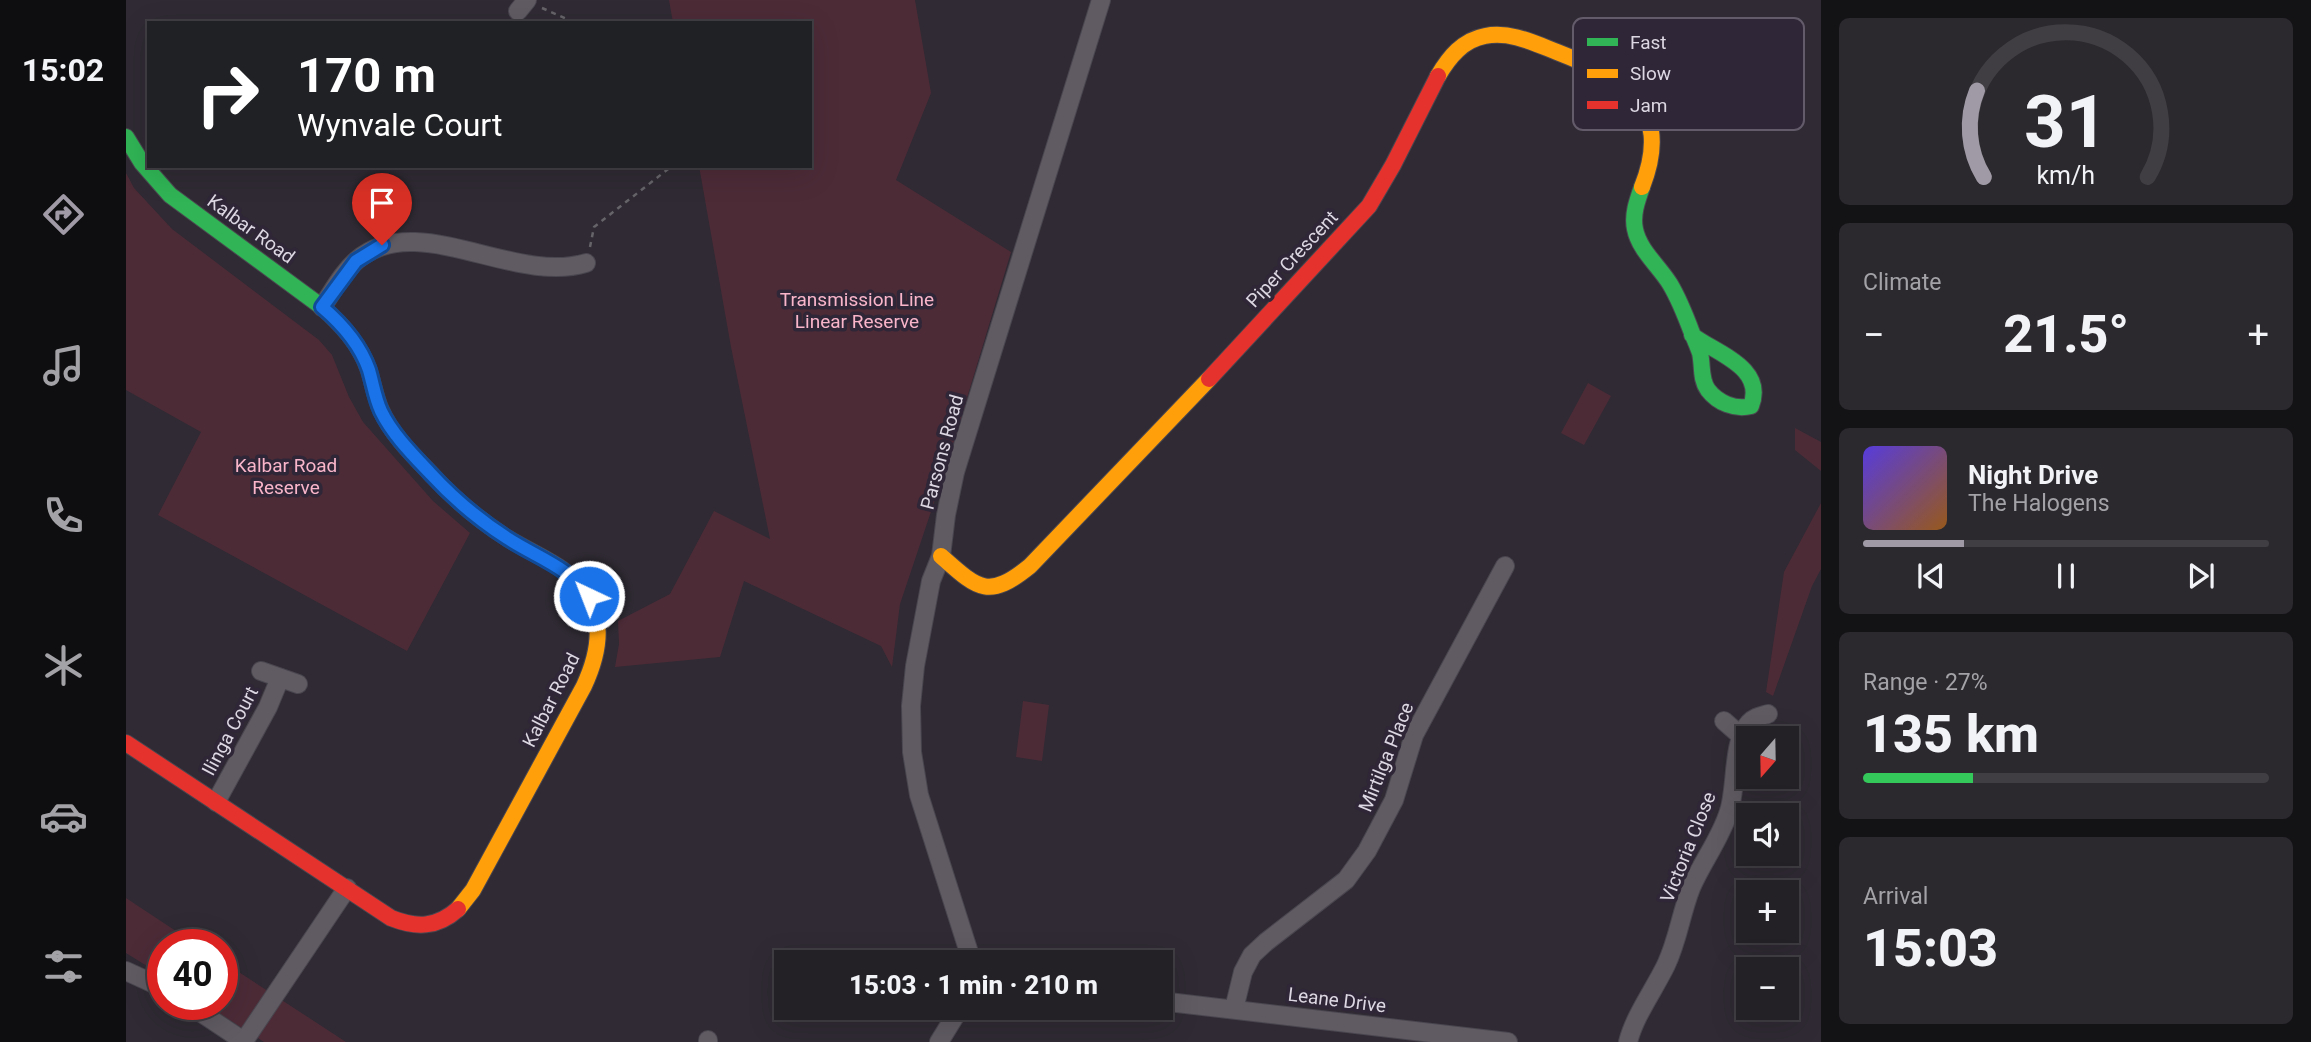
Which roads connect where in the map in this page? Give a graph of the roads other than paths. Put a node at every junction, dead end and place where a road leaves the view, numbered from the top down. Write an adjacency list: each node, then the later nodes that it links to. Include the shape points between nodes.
1 (1101, 0): 8 (street, Parsons Road, via 955,472)
2 (1573, 61): 8 (street, Piper Crescent, via 1511,34 1483,34 1465,44 1441,70 1369,206 1056,541 1015,579 995,588 970,582)
3 (1649, 130): 7 (street, via 1651,163 1635,211 1635,229 1669,281)
4 (126, 137): 6 (street, Kalbar Road, via 170,195)
5 (586, 263): 6 (street, via 549,268 416,241 392,242 356,261)
6 (322, 307): 20 (street, Kalbar Road, via 357,346 386,421 429,472 491,527 573,577 589,596 600,629 591,673 460,910 433,925 411,925 391,918)
7 (1692, 335): 7 (street, via 1743,366 1754,393 1751,406 1732,406 1711,394 1704,385)
8 (942, 556): 21 (street, Parsons Road, via 931,581 915,666 912,752 919,795)
9 (1505, 566): 25 (street, Mirtilga Place, via 1417,728 1394,800 1367,851 1346,880 1252,955)
10 (261, 671): 11 (street)
11 (280, 678): 12 (street); 19 (street, Ilinga Court)
12 (298, 684)
13 (1768, 713): 15 (street)
14 (1724, 721): 16 (street)
15 (1746, 726)
16 (1736, 732)
17 (126, 743): 19 (street, Kalbar Road)
18 (1736, 774): 31 (street, Victoria Close, via 1727,818 1685,904 1672,953)
19 (216, 802): 20 (street, Kalbar Road)
20 (347, 888): 28 (street)
21 (968, 950)
22 (126, 971): 23 (street)
23 (147, 981)
24 (1173, 1002): 25 (street, Leane Drive)
25 (1234, 1009): 30 (street, Leane Drive)
26 (212, 1020): 28 (street)
27 (953, 1020): 29 (street)
28 (244, 1042)
29 (939, 1042)
30 (1508, 1042)
31 (1628, 1042)

